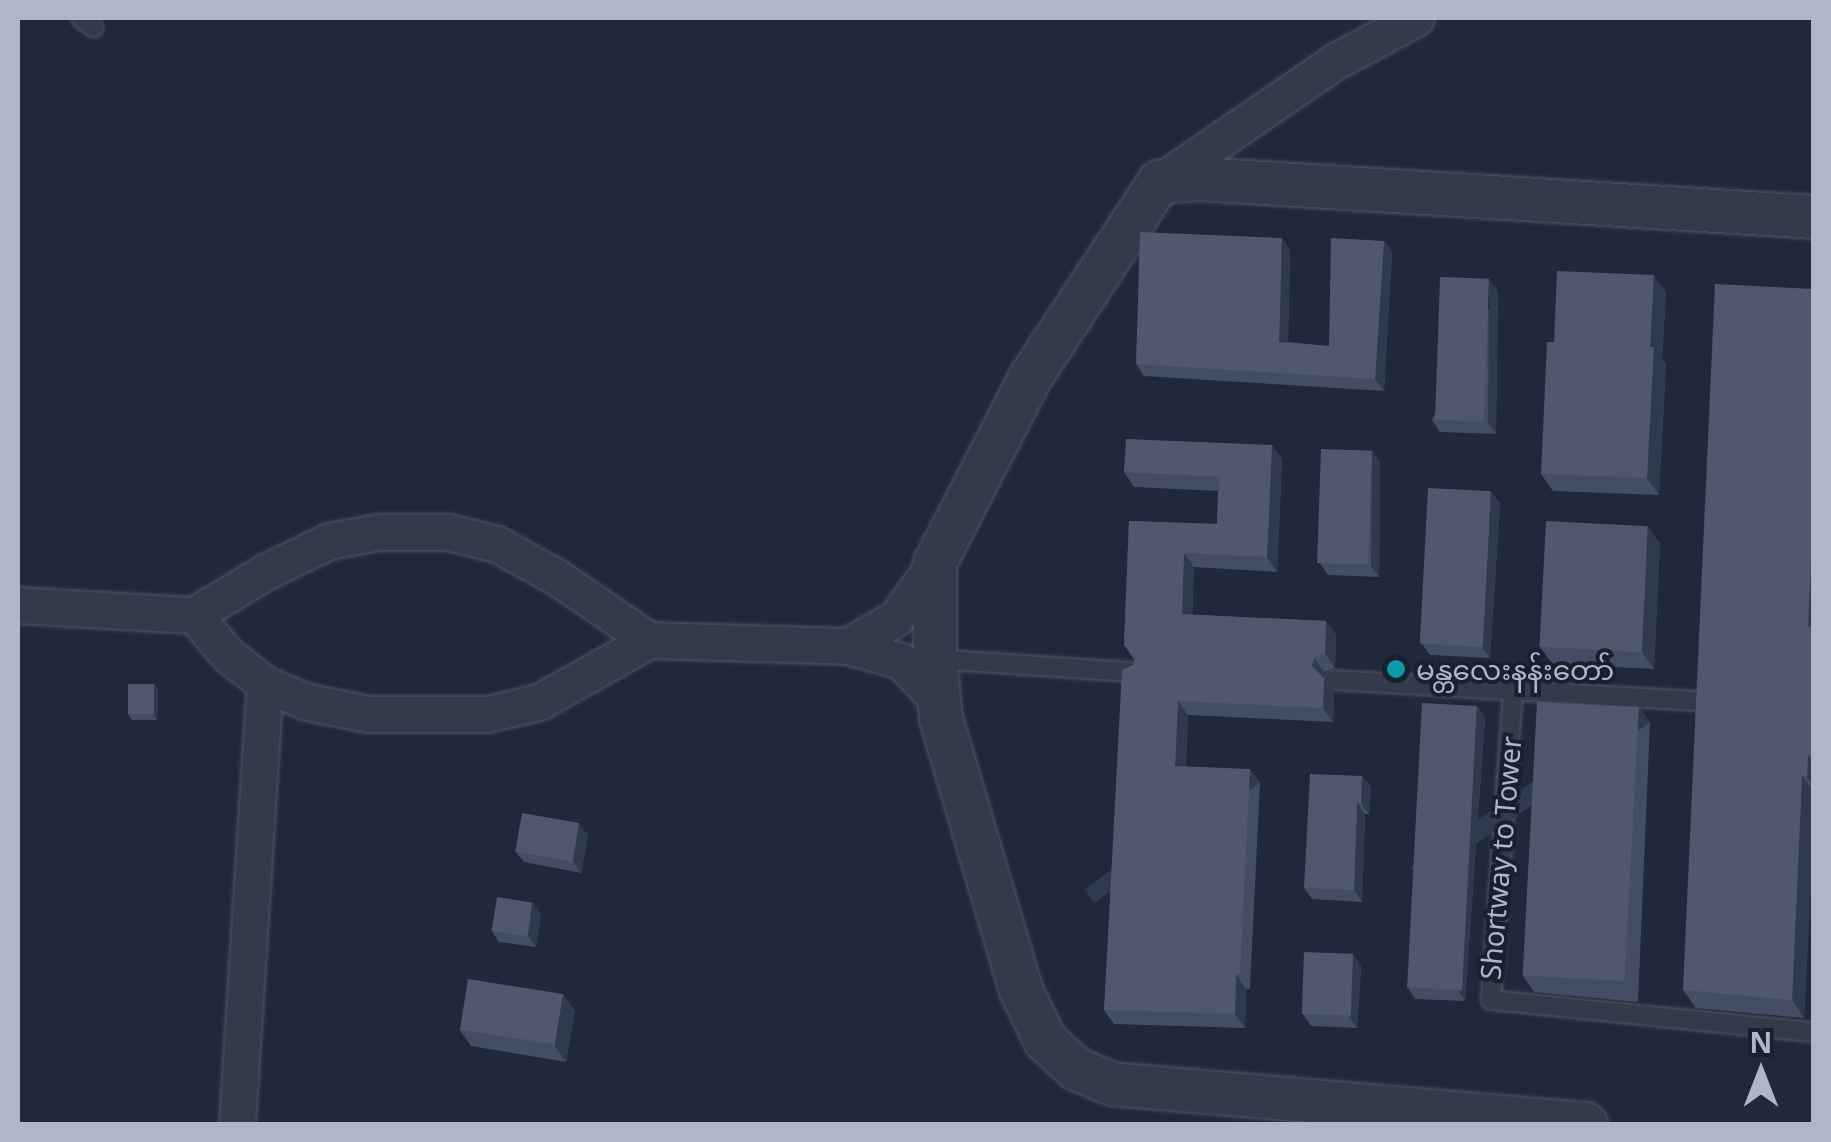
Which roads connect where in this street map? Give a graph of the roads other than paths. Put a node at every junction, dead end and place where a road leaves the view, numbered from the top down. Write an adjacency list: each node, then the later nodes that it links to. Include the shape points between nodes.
1 (1416, 18): 2 (street, via 1334,62)
2 (1159, 182): 3 (street, via 1198,179); 4 (street, via 1030,378)
3 (1814, 217)
4 (935, 563): 8 (street, via 896,618); 10 (street)
5 (18, 605): 6 (street)
6 (194, 614): 7 (street, via 329,541 378,532 448,532 496,544); 12 (street)
7 (649, 640): 8 (street); 12 (street, via 540,702 488,714 368,714 308,702)
8 (847, 646): 10 (street)
9 (1133, 672): 10 (lane)
10 (937, 680): 17 (street, via 1021,990 1045,1040 1076,1069 1112,1084)
11 (1334, 680): 13 (lane)
12 (264, 684): 16 (street)
13 (1512, 691): 14 (lane); 15 (lane, Shortway to Tower, via 1491,1000)
14 (1700, 701)
15 (1814, 1032)
16 (237, 1124)
17 (1586, 1124)

